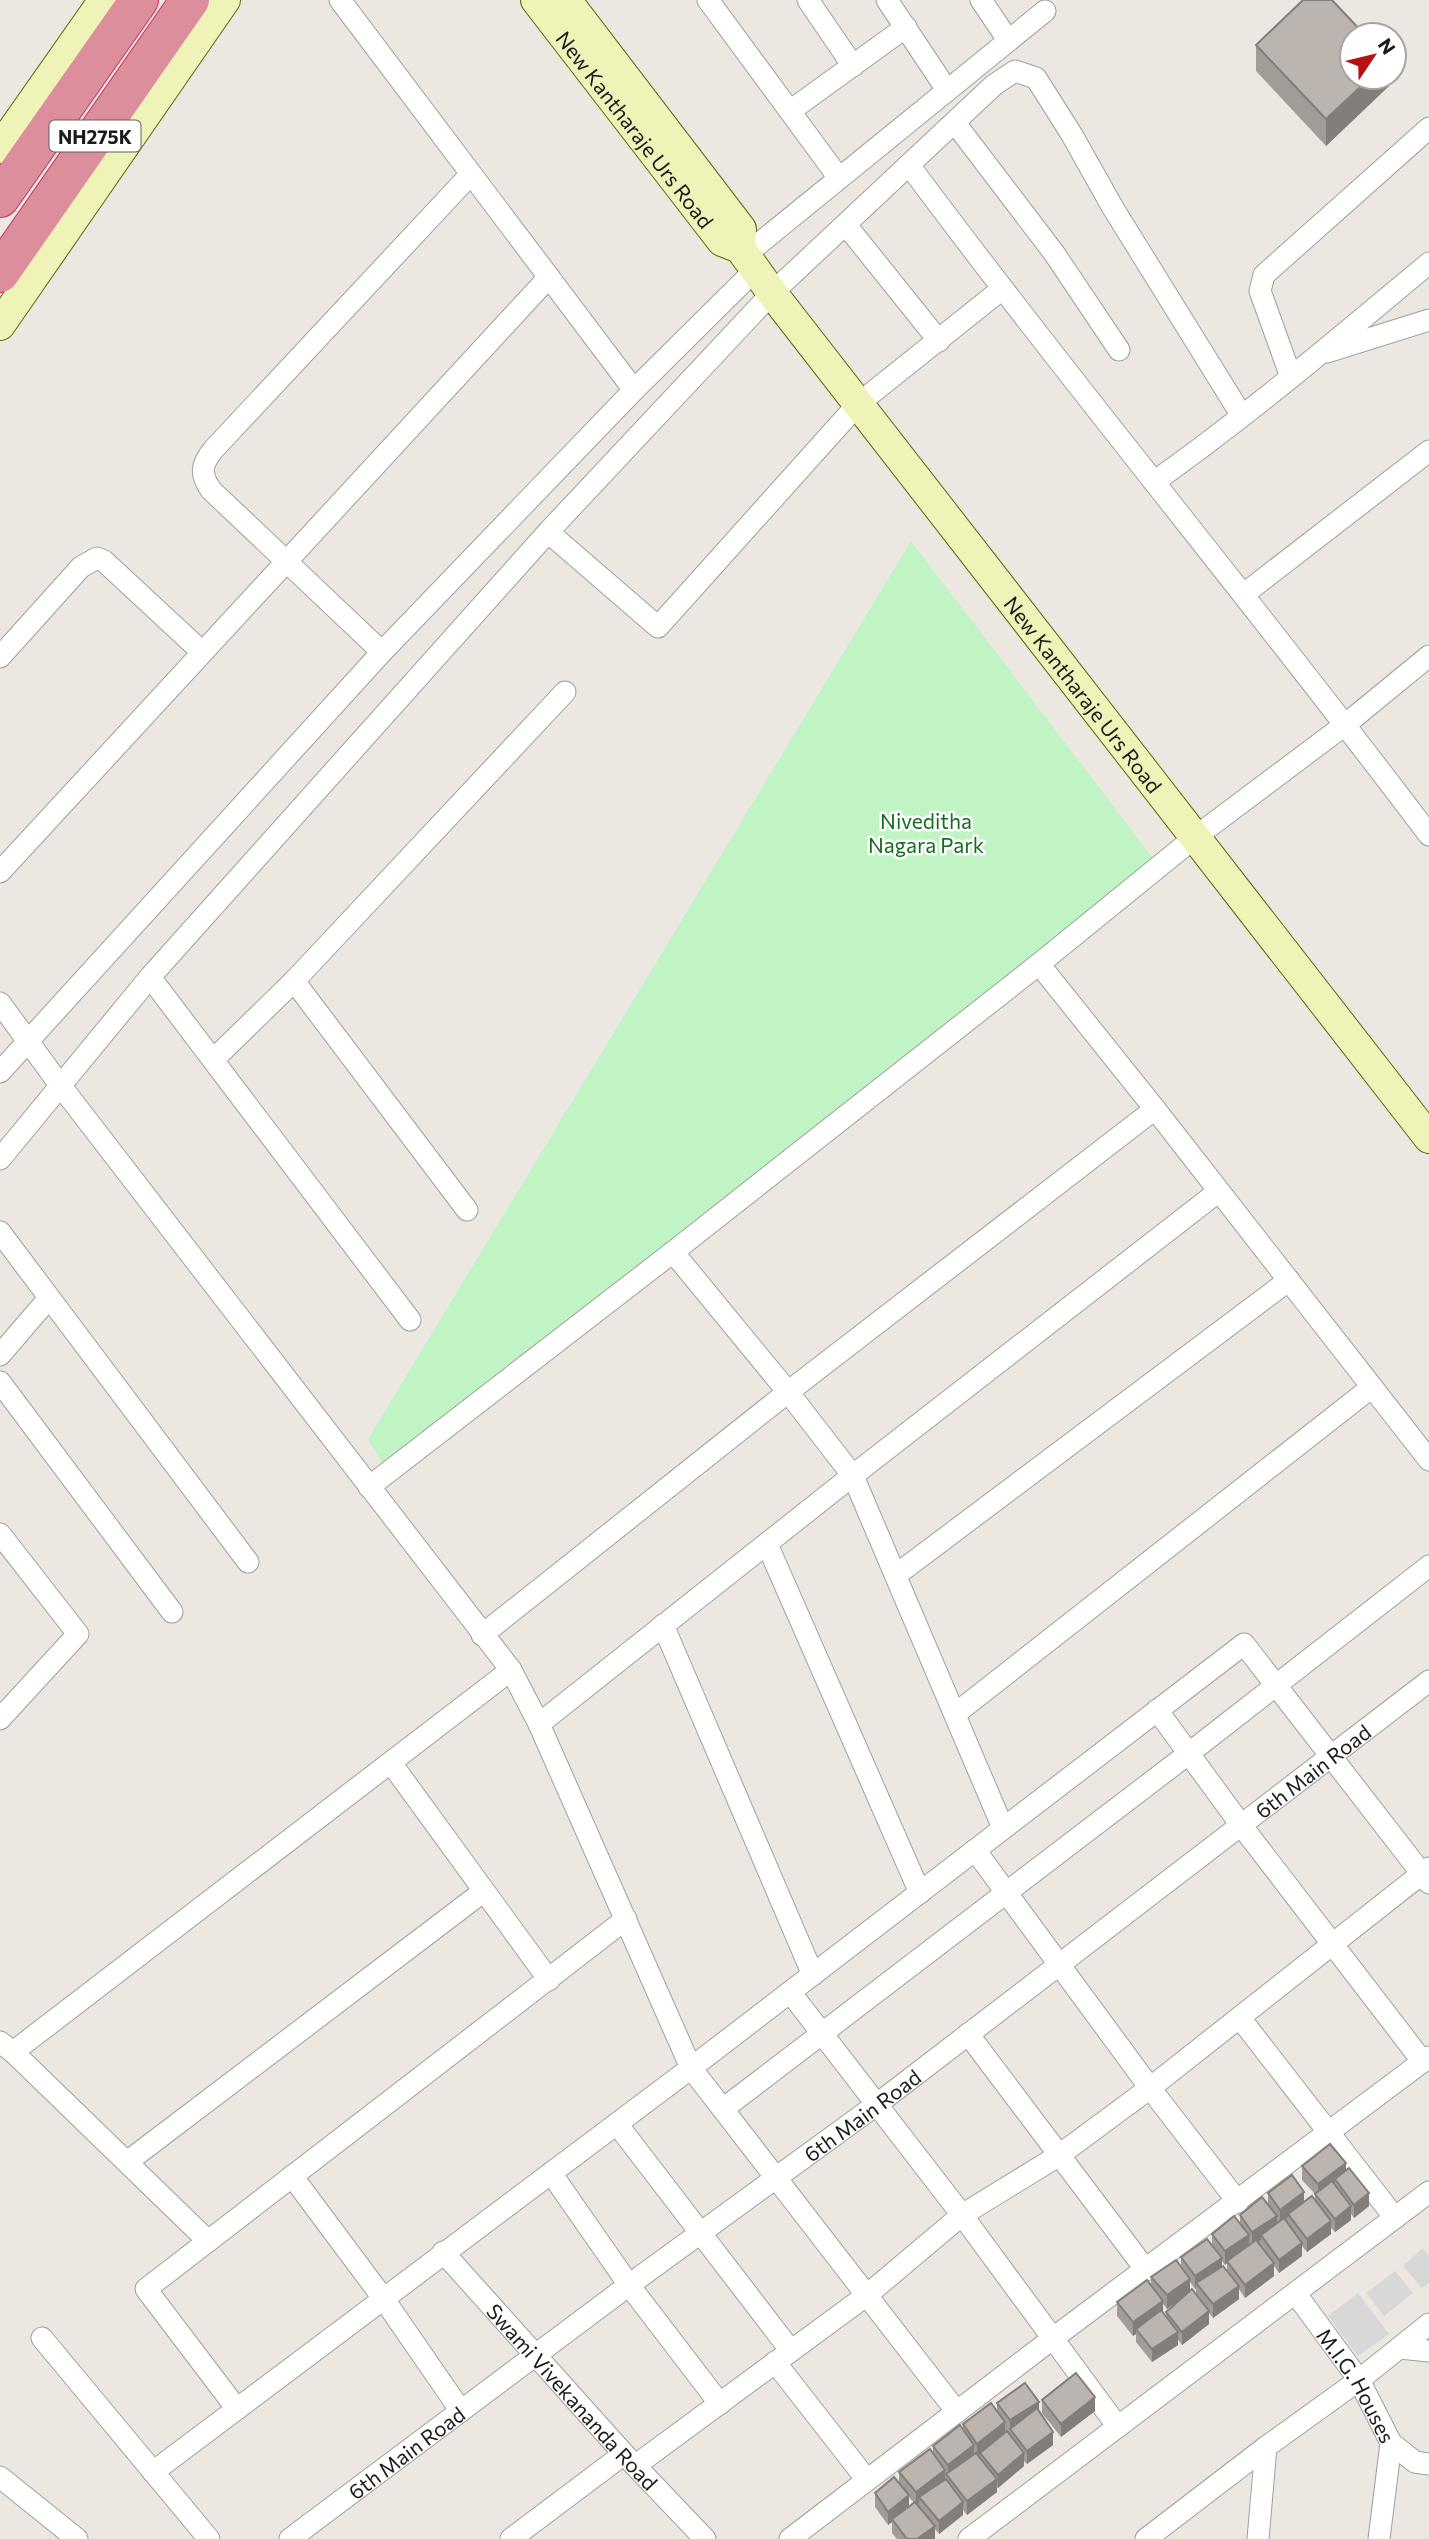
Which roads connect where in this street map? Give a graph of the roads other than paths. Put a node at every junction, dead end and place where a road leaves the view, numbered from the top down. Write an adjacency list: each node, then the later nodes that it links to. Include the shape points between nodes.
1 (104, 0): 20 (main road)
2 (139, 0): 24 (highway, NH275K)
3 (190, 0): 28 (highway, NH275K)
4 (225, 0): 32 (main road)
5 (341, 0): 22 (street)
6 (536, 0): 27 (main road, New Kantharaje Urs Road, via 722,241)
7 (566, 0): 27 (main road, New Kantharaje Urs Road, via 741,229)
8 (708, 0): 17 (street)
9 (808, 0): 15 (street)
10 (887, 0): 13 (street)
11 (981, 0): 14 (street)
12 (1045, 10): 14 (street)
13 (906, 27): 15 (street); 16 (street)
14 (1008, 40): 16 (street)
15 (853, 66): 17 (street)
16 (947, 90): 23 (street)
17 (790, 111): 23 (street)
18 (954, 123): 21 (street); 34 (street, via 1054,253); 39 (street, via 1015,71 1036,78)
19 (1429, 128): 36 (street, via 1264,275 1260,290)
20 (0, 148)
21 (909, 165): 25 (street); 30 (street)
22 (470, 175): 29 (street); 43 (street, via 204,461 202,471 211,490)
23 (839, 178): 27 (street)
24 (0, 198)
25 (846, 225): 27 (street); 33 (street)
26 (1429, 262): 35 (street)
27 (753, 266): 37 (street); 38 (main road, New Kantharaje Urs Road); 42 (street)
28 (0, 273)
29 (549, 277): 37 (street); 43 (street)
30 (1002, 289): 33 (street); 41 (street)
31 (1429, 320): 35 (street)
32 (0, 325)
33 (939, 341): 38 (street)
34 (1119, 350)
35 (1318, 355): 36 (street)
36 (1291, 377): 39 (street)
37 (634, 390): 46 (street)
38 (858, 404): 42 (street, via 658,626); 52 (main road, New Kantharaje Urs Road)
39 (1242, 416): 41 (street)
40 (1429, 451): 44 (street)
41 (1154, 482): 44 (street)
42 (548, 532): 55 (street)
43 (287, 561): 45 (street); 46 (street)
44 (1244, 594): 50 (street)
45 (202, 652): 48 (street, via 97,558 81,567); 53 (street)
46 (382, 652): 58 (street)
47 (1429, 656): 50 (street)
48 (0, 657)
49 (565, 692): 56 (street)
50 (1346, 724): 51 (street); 52 (street)
51 (1429, 835)
52 (1194, 838): 54 (street); 63 (main road, New Kantharaje Urs Road)
53 (0, 872)
54 (1039, 964): 62 (street); 68 (street)
55 (150, 977): 59 (street); 61 (street)
56 (294, 981): 59 (street); 66 (street)
57 (0, 1003): 58 (street)
58 (30, 1041): 60 (street); 61 (street)
59 (213, 1060): 71 (street)
60 (0, 1072)
61 (60, 1085): 64 (street); 78 (street)
62 (1155, 1109): 65 (street); 75 (street)
63 (1429, 1138)
64 (0, 1159)
65 (1220, 1192): 69 (street); 77 (street)
66 (467, 1210)
67 (0, 1232): 70 (street)
68 (673, 1252): 75 (street); 78 (street)
69 (1289, 1280): 74 (street); 83 (street)
70 (49, 1298): 72 (street); 81 (street)
71 (410, 1320)
72 (0, 1355)
73 (0, 1382): 84 (street)
74 (1372, 1387): 76 (street); 91 (street)
75 (788, 1392): 77 (street); 86 (street)
76 (1429, 1460)
77 (853, 1476): 80 (street); 83 (street)
78 (369, 1486): 86 (street)
79 (0, 1534): 92 (street, via 78,1634)
80 (767, 1544): 85 (street); 102 (street)
81 (248, 1562)
82 (1429, 1566): 88 (street)
83 (896, 1575): 91 (street)
84 (172, 1612)
85 (663, 1625): 93 (street); 107 (street)
86 (482, 1635): 87 (street)
87 (511, 1670): 93 (street); 96 (street)
88 (1276, 1685): 90 (street, via 1244,1644); 94 (street); 95 (street)
89 (1426, 1688): 95 (street, 6th Main Road)
90 (1157, 1710): 94 (street); 98 (street)
91 (955, 1714): 98 (street)
92 (0, 1719)
93 (539, 1724): 104 (street)
94 (1188, 1754): 97 (street); 103 (street)
95 (1330, 1756): 97 (street, 6th Main Road); 100 (street)
96 (391, 1763): 101 (street); 113 (street)
97 (1241, 1825): 105 (street); 106 (street, 6th Main Road)
98 (1003, 1828): 99 (street)
99 (975, 1850): 102 (street); 103 (street)
100 (1427, 1875): 105 (street)
101 (484, 1891): 108 (street); 122 (street)
102 (920, 1893): 107 (street)
103 (1005, 1894): 106 (street); 111 (street)
104 (626, 1919): 108 (street); 115 (street)
105 (1332, 1945): 110 (street); 114 (street)
106 (1059, 1964): 112 (street, 6th Main Road); 116 (street)
107 (813, 1975): 109 (street)
108 (549, 1980): 124 (street)
109 (790, 1992): 111 (street); 115 (street)
110 (1240, 2018): 116 (street); 120 (street)
111 (822, 2034): 117 (street); 118 (street)
112 (968, 2034): 117 (street, 6th Main Road); 121 (street)
113 (7, 2047): 122 (street)
114 (1426, 2060): 120 (street)
115 (691, 2068): 118 (street); 119 (street)
116 (1150, 2088): 121 (street); 127 (street)
117 (876, 2105): 125 (street, 6th Main Road); 128 (street)
118 (723, 2109): 125 (street)
119 (617, 2124): 123 (street); 130 (street)
120 (1329, 2133): 127 (street); 129 (street)
121 (1058, 2156): 128 (street); 133 (street)
122 (127, 2162): 131 (street)
123 (551, 2173): 132 (street); 134 (street)
124 (292, 2176): 131 (street); 137 (street)
125 (776, 2178): 130 (street, 6th Main Road); 136 (street)
126 (1429, 2192): 129 (street)
127 (1238, 2202): 133 (street)
128 (962, 2215): 136 (street); 140 (street)
129 (1395, 2218): 135 (street)
130 (701, 2233): 134 (street, 6th Main Road); 144 (street)
131 (208, 2241): 147 (street, via 146,2289)
132 (443, 2252): 137 (street); 143 (street, Swami Vivekananda Road)
133 (1146, 2270): 140 (street)
134 (629, 2285): 143 (street, 6th Main Road); 146 (street)
135 (1296, 2294): 145 (street, M.I.G. Houses); 150 (street)
136 (867, 2295): 144 (street); 149 (street)
137 (383, 2298): 147 (street); 148 (street)
138 (1429, 2324): 141 (street)
139 (42, 2338): 155 (street)
140 (1052, 2339): 149 (street); 150 (street)
141 (1399, 2348): 142 (street); 145 (street)
142 (1429, 2351)
143 (536, 2355): 148 (street, 6th Main Road); 153 (street, Swami Vivekananda Road)
144 (783, 2356): 146 (street); 157 (street)
145 (1359, 2380): 151 (street, M.I.G. Houses); 152 (street)
146 (720, 2403): 153 (street)
147 (237, 2409): 155 (street)
148 (461, 2411): 160 (street, 6th Main Road)
149 (957, 2412): 157 (street)
150 (1118, 2427): 164 (street)
151 (1391, 2443): 154 (street, M.I.G. Houses, via 1415,2462); 167 (street)
152 (1266, 2447): 165 (street); 166 (street)
153 (630, 2459): 161 (street); 162 (street, Swami Vivekananda Road)
154 (1429, 2464)
155 (153, 2472): 159 (street)
156 (0, 2477): 158 (street)
157 (867, 2480): 163 (street)
158 (69, 2537)
159 (209, 2539)
160 (290, 2539)
161 (511, 2539)
162 (705, 2539)
163 (790, 2539)
164 (969, 2539)
165 (1146, 2539)
166 (1258, 2539)
167 (1379, 2539)

